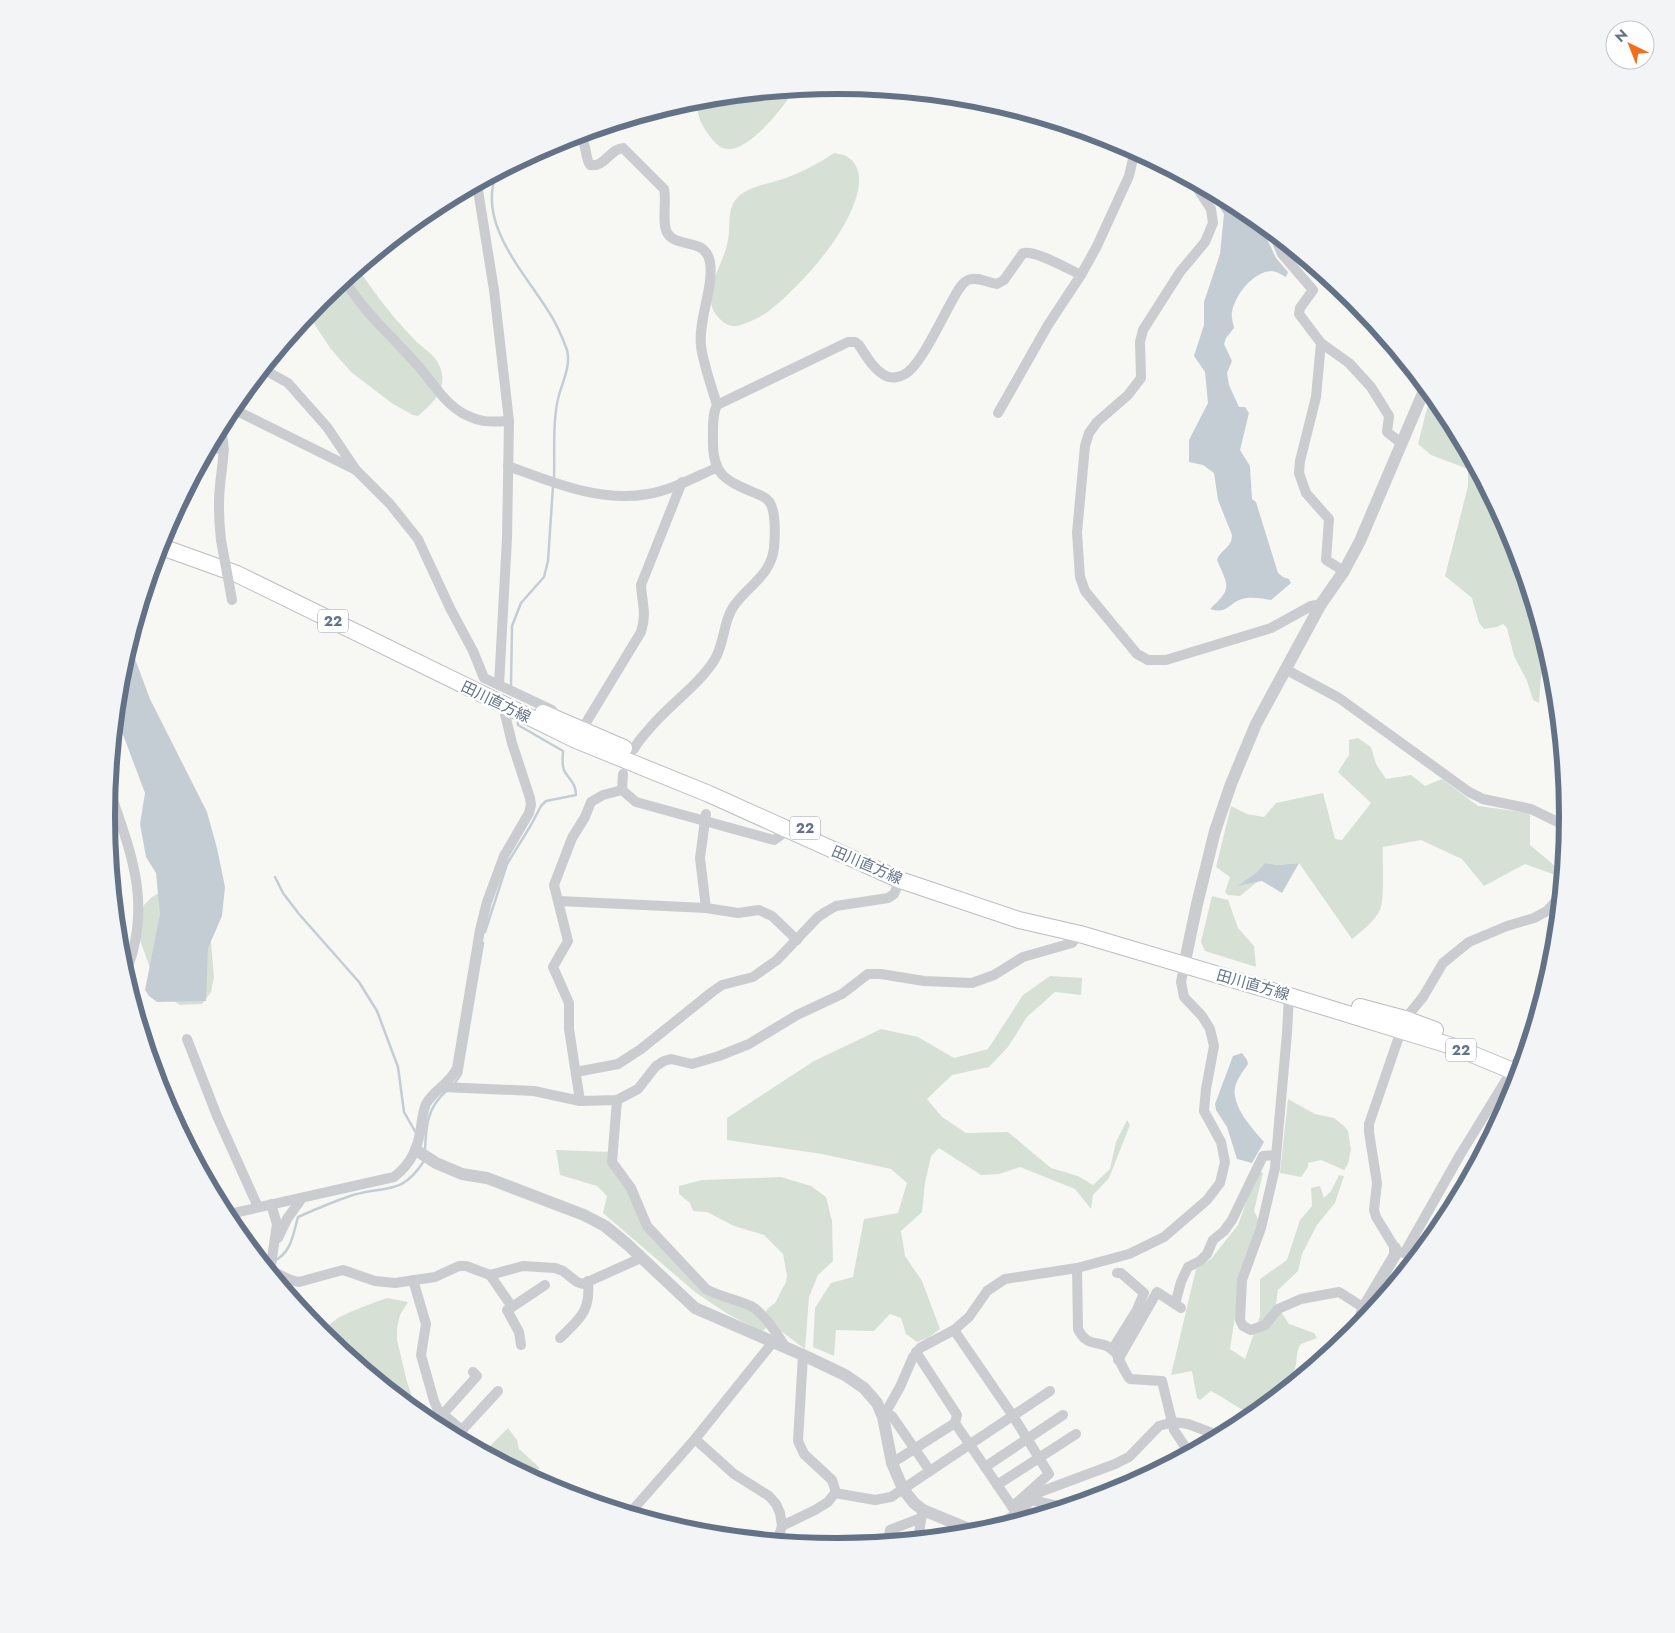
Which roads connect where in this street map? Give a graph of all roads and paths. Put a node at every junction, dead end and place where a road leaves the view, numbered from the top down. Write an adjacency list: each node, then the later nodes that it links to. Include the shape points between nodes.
1 (583, 140): 11 (street, via 588,161 595,166 616,149 623,148 664,189 668,234 701,247 706,254 710,274 701,346)
2 (1133, 157): 6 (street, via 1129,176)
3 (478, 190): 14 (street, via 494,290)
4 (1199, 191): 27 (street, via 1211,210 1213,223 1205,242 1180,272 1143,330 1141,378 1128,395 1097,422 1085,446 1077,533 1080,576 1085,591 1137,654 1148,660 1166,660 1271,628 1311,606)
5 (1278, 244): 8 (street, via 1282,254 1314,290 1299,314)
6 (1081, 275): 11 (street, via 1037,255 1023,253 1004,280 997,284 977,279 966,281 956,292 918,361 906,374 887,377 877,370 859,344 848,342); 13 (street, via 1048,325)
7 (348, 285): 14 (street, via 355,298 420,368 446,402 481,422)
8 (1322, 343): 16 (street, via 1349,363 1371,387 1389,416 1387,432); 25 (street, via 1316,397 1299,473 1306,493 1329,519 1326,560)
9 (269, 371): 21 (street, via 288,383 327,427)
10 (1423, 393): 16 (street)
11 (717, 405): 20 (street, via 713,432)
12 (239, 412): 21 (street)
13 (998, 413)
14 (509, 422): 19 (street)
15 (223, 438): 18 (street)
16 (1401, 443): 25 (street)
17 (216, 448): 18 (street)
18 (224, 450): 26 (street, bridge, via 219,520)
19 (508, 466): 22 (street, via 582,492 614,496 648,494); 29 (street)
20 (716, 468): 22 (street); 31 (street, via 737,485 770,502 774,513 771,563 735,604 716,657 706,672 635,747)
21 (356, 470): 29 (street, via 390,504 418,539 484,678)
22 (682, 482): 31 (street, via 641,585 645,621 641,632)
23 (170, 540): 45 (main road, 田川直方線 / 22, via 234,561 503,695 869,857 912,874)
24 (167, 548): 30 (main road, 田川直方線 / 22, via 237,574)
25 (1344, 571): 27 (street)
26 (232, 600)
27 (1321, 604): 28 (street)
28 (1285, 669): 36 (street, via 1339,698 1469,792 1531,808); 45 (street, via 1256,724 1231,784 1196,904)
29 (499, 685): 31 (street)
30 (503, 706): 34 (main road, 田川直方線 / 22, via 576,740); 52 (street, via 531,805 504,856 488,902 480,930 457,1068)
31 (584, 726)
32 (623, 774): 33 (street)
33 (622, 790): 37 (street, via 636,802 774,840); 39 (street, via 602,795 592,802 572,838 554,885)
34 (709, 794): 37 (main road, 田川直方線 / 22); 41 (street, bridge, via 700,858)
35 (115, 808): 44 (street, via 134,865 140,905)
36 (1560, 823)
37 (788, 830): 38 (main road, 田川直方線 / 22)
38 (900, 880): 42 (main road, 田川直方線 / 22, via 1019,920); 43 (street, via 894,894 888,898 836,906 827,911)
39 (559, 901): 41 (street); 50 (street, via 568,941 553,967 569,1003 569,1029)
40 (1555, 902): 47 (street, via 1547,911 1469,942 1443,963)
41 (706, 908): 43 (street, via 738,913 765,912)
42 (1080, 934): 45 (main road, 田川直方線 / 22); 53 (street, via 1072,943 1023,957 972,984 868,974 842,994 748,1044 692,1064 671,1059 664,1061 638,1089)
43 (797, 940): 50 (street, via 753,977 722,985 618,1064)
44 (129, 960)
45 (1185, 961): 46 (main road, 田川直方線 / 22); 47 (main road, 田川直方線 / 22); 66 (street, via 1181,982 1184,997 1210,1029 1214,1046 1204,1111 1221,1142 1225,1162 1220,1183 1208,1200 1164,1236 1129,1254)
46 (1289, 996): 47 (main road, 田川直方線 / 22); 56 (street)
47 (1402, 1025): 49 (main road, 田川直方線 / 22); 62 (street, via 1369,1132 1377,1182 1374,1210)
48 (187, 1039): 59 (street)
49 (1515, 1067)
50 (576, 1072): 54 (street)
51 (1510, 1080): 62 (street)
52 (442, 1087): 54 (street, via 534,1091); 55 (street, via 426,1104)
53 (617, 1100): 54 (street); 80 (street, via 612,1162 631,1188 647,1226 706,1289 752,1307 775,1330)
54 (580, 1101)
55 (422, 1154): 57 (street, via 394,1177); 64 (street, via 462,1174 487,1178 584,1215 605,1226)
56 (1276, 1155): 75 (street, via 1261,1228 1242,1280 1242,1326 1251,1330 1265,1325 1278,1310 1301,1299 1339,1292); 84 (street, via 1264,1156 1232,1220 1213,1240 1207,1254 1188,1267 1181,1282 1178,1306 1157,1292)
57 (302, 1198): 58 (street); 61 (street, via 288,1219)
58 (271, 1204): 59 (street); 61 (street, via 277,1224)
59 (258, 1207): 60 (street)
60 (234, 1213)
61 (274, 1251): 65 (street)
62 (1398, 1251): 63 (street); 73 (street)
63 (1413, 1254)
64 (641, 1258): 71 (street); 78 (street, via 695,1308)
65 (272, 1266)
66 (1078, 1268): 76 (street, via 1005,1279 987,1291 969,1317); 81 (street, via 1078,1329 1087,1341)
67 (278, 1273): 70 (street, via 292,1282 343,1270 375,1281 395,1283)
68 (1117, 1273): 81 (street, via 1121,1272 1144,1292 1137,1310)
69 (490, 1275): 70 (street, via 458,1266 435,1277); 71 (street, via 531,1266 555,1268 577,1282 583,1284); 74 (street)
70 (413, 1280): 88 (street, via 426,1324 421,1355 434,1400)
71 (588, 1281): 77 (street, via 587,1305 582,1317)
72 (544, 1284): 74 (street)
73 (1371, 1304)
74 (512, 1307): 79 (street, via 507,1310 520,1332)
75 (1366, 1309)
76 (954, 1330): 82 (street); 90 (street)
77 (560, 1338)
78 (773, 1342): 80 (street); 96 (street)
79 (521, 1345)
80 (787, 1349): 83 (street)
81 (1112, 1350): 84 (street)
82 (916, 1352): 91 (street); 93 (street, via 957,1415)
83 (804, 1355): 91 (street, via 864,1388); 107 (street, via 798,1441 804,1454 835,1484)
84 (1118, 1360): 92 (street, via 1130,1379 1162,1381)
85 (473, 1372): 88 (street, via 477,1376)
86 (498, 1391): 88 (street, via 462,1430)
87 (1050, 1391): 90 (street)
88 (443, 1414)
89 (1063, 1415): 97 (street)
90 (1013, 1416): 97 (street); 98 (street)
91 (887, 1417): 100 (street); 102 (street)
92 (1173, 1422): 94 (street); 99 (street, via 1174,1430); 108 (street, via 1159,1426 1129,1456 1115,1464 1040,1492)
93 (955, 1423): 98 (street); 100 (street)
94 (1213, 1433)
95 (1076, 1434): 101 (street)
96 (695, 1439): 110 (street); 114 (street, via 734,1474 776,1504)
97 (1027, 1439): 101 (street); 103 (street)
98 (970, 1445): 103 (street); 104 (street)
99 (1187, 1449)
100 (915, 1450): 102 (street); 104 (street)
101 (1039, 1458): 105 (street); 111 (street, via 1049,1474)
102 (892, 1463): 106 (street)
103 (985, 1466): 105 (street)
104 (930, 1471): 106 (street)
105 (997, 1485): 111 (street)
106 (903, 1489): 107 (street, via 891,1497 875,1500); 112 (street)
107 (835, 1493): 114 (street, via 828,1502)
108 (1031, 1500): 109 (street); 111 (street)
109 (1056, 1505)
110 (633, 1510)
111 (1014, 1511): 113 (street)
112 (922, 1514): 115 (street); 116 (street); 118 (street, via 890,1530)
113 (1007, 1519)
114 (782, 1526): 117 (street)
115 (964, 1528)
116 (919, 1534)
117 (779, 1537)
118 (889, 1538)

